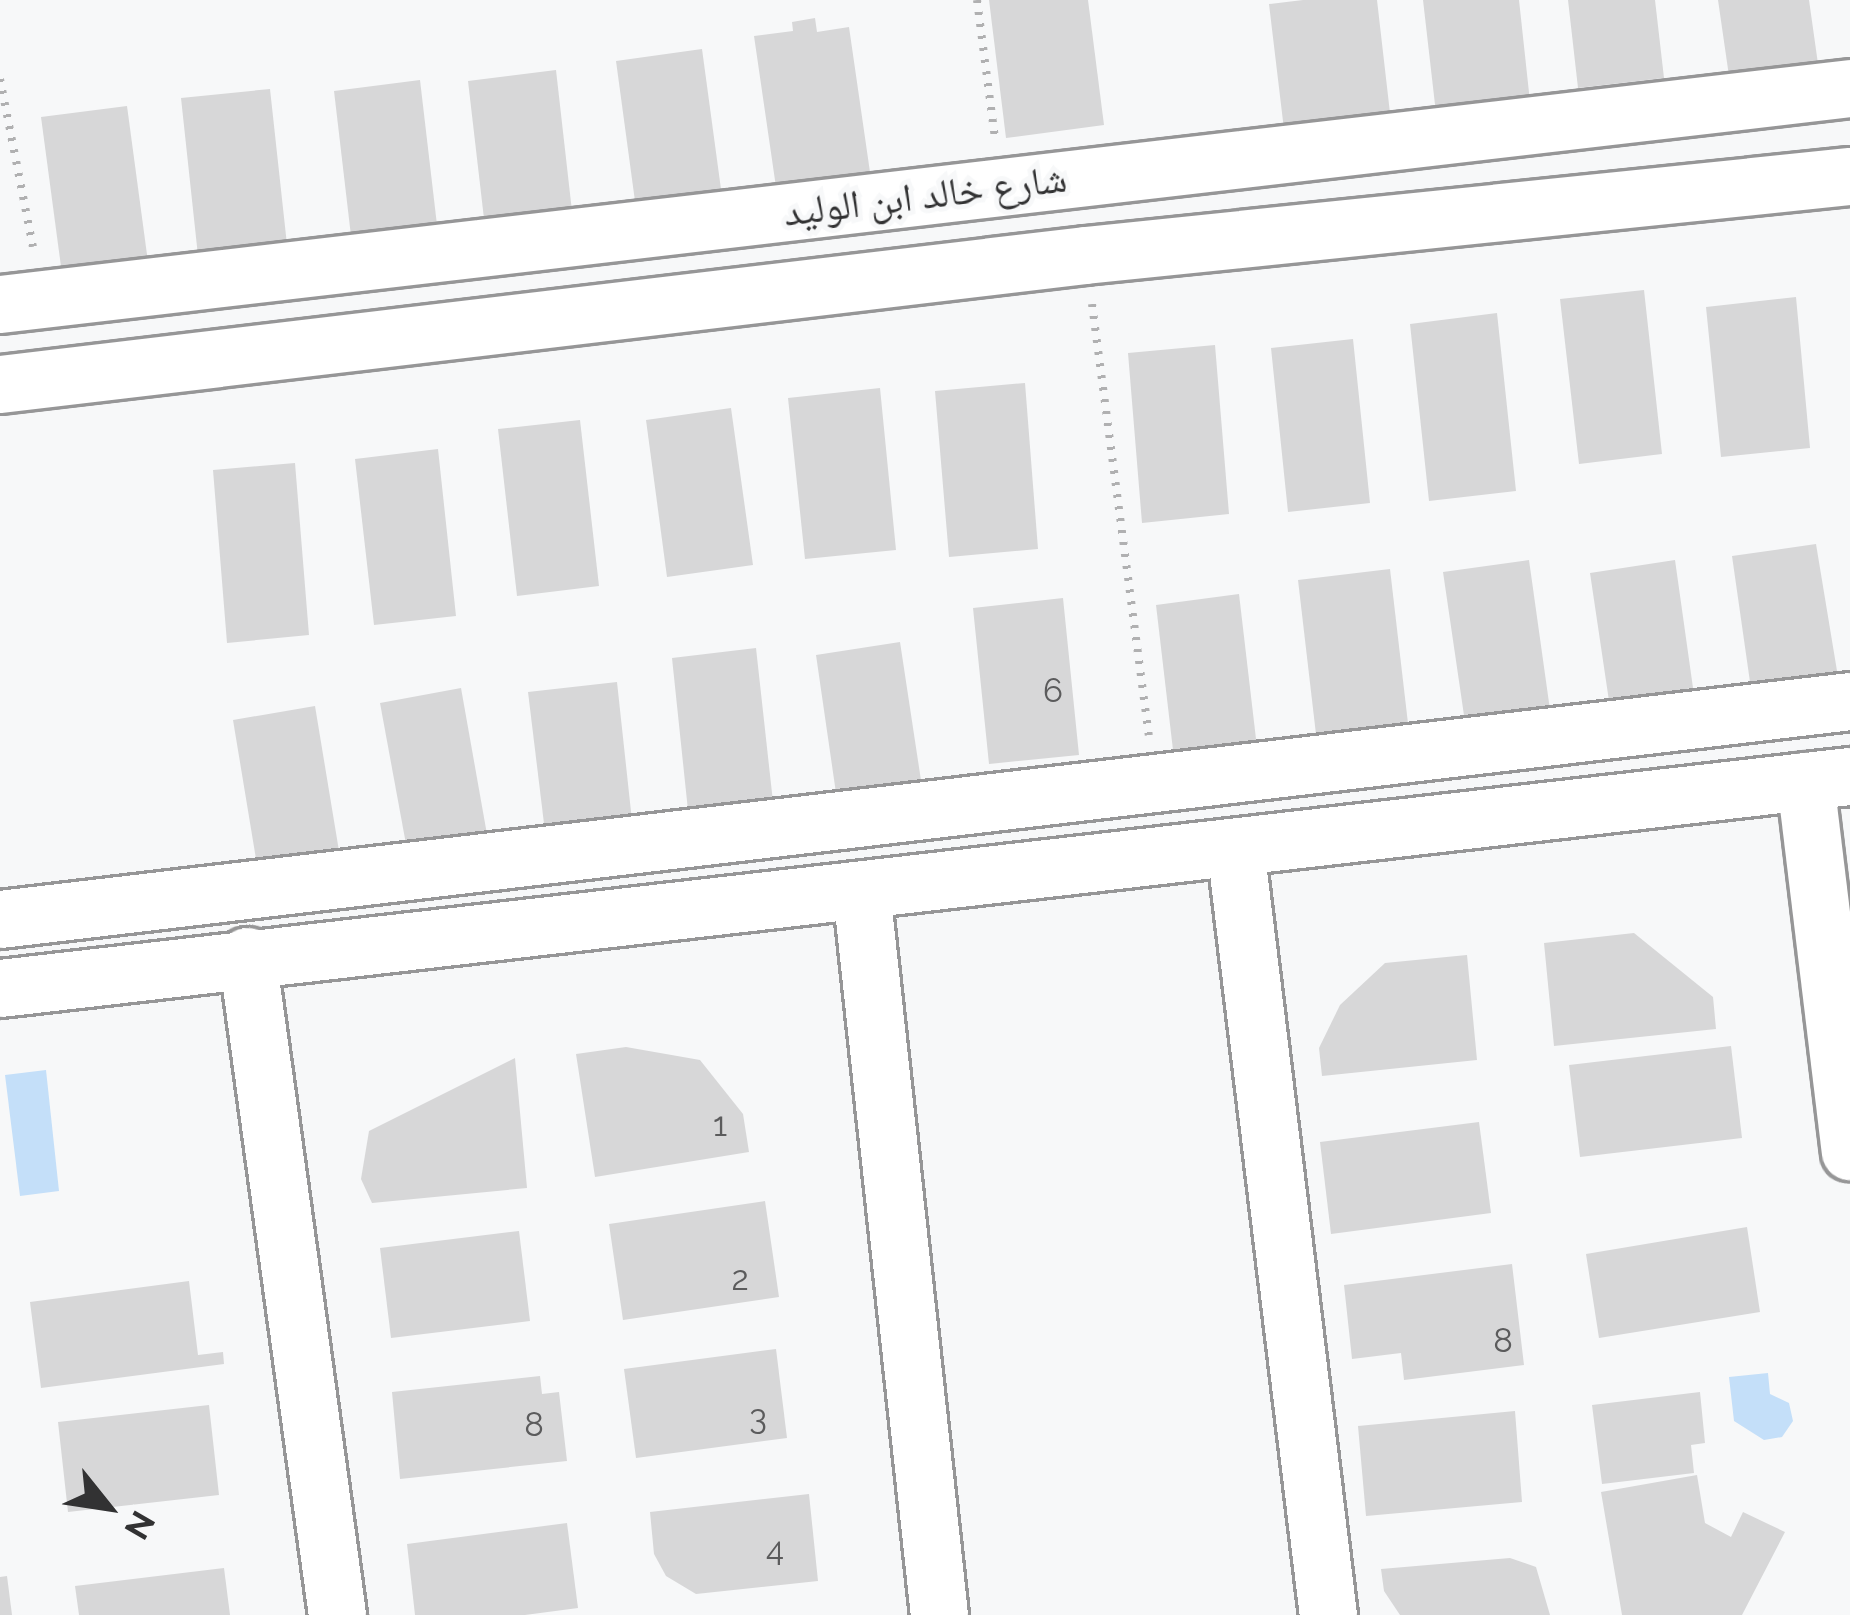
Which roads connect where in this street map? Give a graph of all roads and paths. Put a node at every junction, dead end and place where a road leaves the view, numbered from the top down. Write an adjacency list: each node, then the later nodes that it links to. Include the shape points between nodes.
1 (976, 0): 5 (path)
2 (0, 79): 7 (path)
3 (1850, 88): 5 (street, شارع خالد ابن الوليد)
4 (1850, 176): 6 (street, شارع خالد ابن الوليد)
5 (1010, 186): 6 (street); 7 (street, شارع خالد ابن الوليد)
6 (1058, 258): 8 (street, شارع خالد ابن الوليد); 11 (path)
7 (21, 300)
8 (0, 384)
9 (1850, 701): 11 (street)
10 (1828, 778): 12 (street); 17 (street)
11 (1155, 780): 14 (street)
12 (1235, 847): 13 (street); 20 (street)
13 (862, 890): 15 (street); 19 (street)
14 (0, 919)
15 (248, 956): 16 (street); 18 (street)
16 (0, 988)
17 (1850, 1151)
18 (337, 1615)
19 (939, 1615)
20 (1328, 1615)

